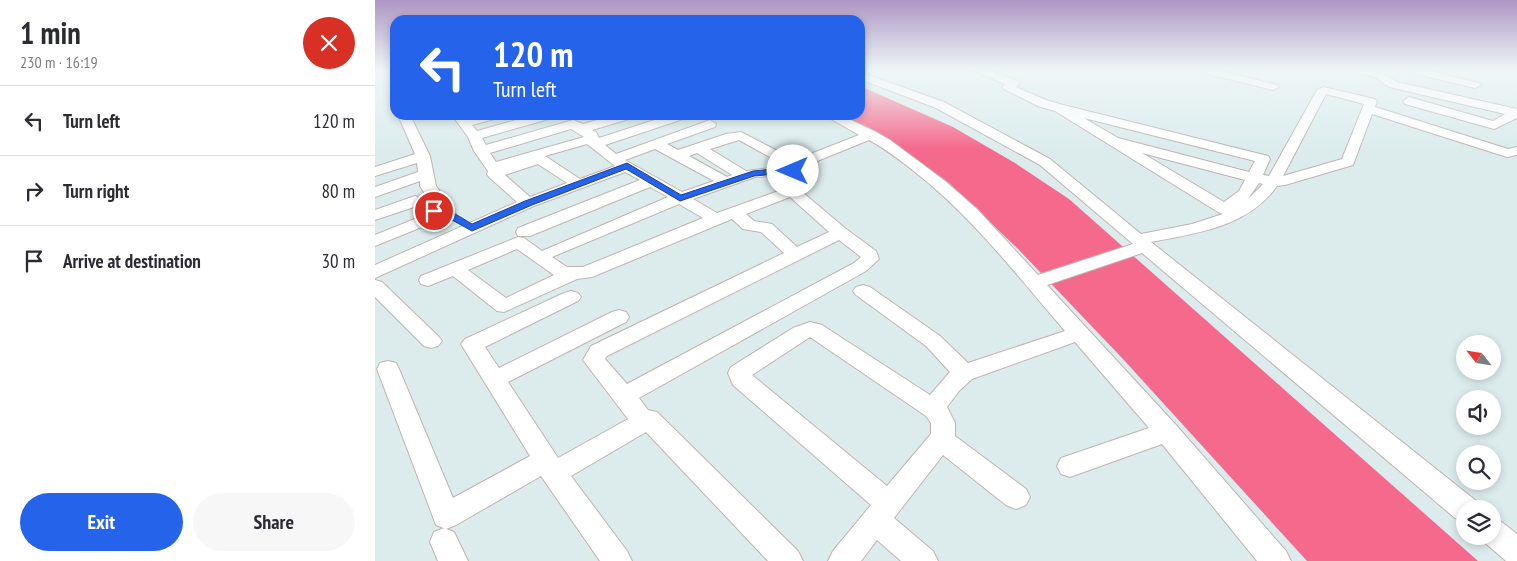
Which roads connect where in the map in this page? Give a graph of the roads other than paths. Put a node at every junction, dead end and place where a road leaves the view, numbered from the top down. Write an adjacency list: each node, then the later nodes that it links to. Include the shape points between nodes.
1 (916, 96): 51 (street, via 940,105 1045,162)
2 (1028, 96): 7 (street)
3 (1320, 96): 34 (street)
4 (1348, 96): 8 (street, via 1371,102)
5 (1396, 96): 9 (street, via 1490,124 1497,124)
6 (1443, 96): 9 (street)
7 (1059, 108): 20 (street); 37 (street, via 1263,159)
8 (1368, 109): 24 (street, via 1507,153); 34 (street, via 1348,162 1280,182)
9 (1517, 113)
10 (406, 120): 26 (street)
11 (462, 120): 19 (street)
12 (531, 120): 19 (street)
13 (604, 120): 17 (street)
14 (634, 120): 17 (street)
15 (841, 120): 18 (street)
16 (710, 124): 21 (street)
17 (576, 126): 23 (street); 27 (street); 30 (street, via 579,141)
18 (871, 135): 28 (street); 58 (street, via 946,189 971,212)
19 (475, 136): 23 (street)
20 (1113, 141): 37 (street, via 1208,166); 37 (street, via 1224,209 1244,197)
21 (656, 144): 25 (street); 27 (street)
22 (699, 148): 25 (street); 28 (street, via 741,136); 32 (street)
23 (481, 151): 30 (street)
24 (1517, 151)
25 (677, 155): 35 (street)
26 (423, 156): 29 (street); 31 (street)
27 (620, 162): 33 (street); 36 (street)
28 (793, 167): 32 (street); 38 (street, via 796,187)
29 (376, 171)
30 (493, 171): 36 (street, via 540,159); 41 (street)
31 (426, 174): 39 (street); 42 (street, via 428,186)
32 (744, 176): 35 (street)
33 (651, 181): 40 (street); 49 (street)
34 (1273, 181): 37 (street); 51 (street, via 1247,208 1231,216)
35 (726, 182): 40 (street)
36 (577, 184): 41 (street)
37 (1251, 184)
38 (792, 191): 43 (street); 48 (street)
39 (375, 192)
40 (680, 198): 46 (street); 52 (street)
41 (528, 203): 45 (street)
42 (445, 212): 44 (street, via 434,211 415,201); 47 (street); 50 (street)
43 (734, 212): 46 (street); 53 (street, via 749,224 766,228)
44 (375, 215)
45 (501, 215): 47 (street); 49 (street)
46 (716, 219): 56 (street, via 591,272)
47 (472, 228): 55 (street)
48 (840, 233): 53 (street); 68 (street, via 866,251 870,259)
49 (524, 237): 52 (street); 54 (street); 56 (street, via 563,273)
50 (375, 241)
51 (1141, 243): 58 (street); 76 (street)
52 (551, 252): 56 (street)
53 (795, 254): 68 (street, via 599,351 594,360)
54 (455, 269): 56 (street, via 504,306); 57 (street)
55 (375, 272)
56 (576, 274)
57 (428, 280)
58 (1034, 283): 63 (street)
59 (375, 286): 64 (street)
60 (863, 291): 66 (street, via 933,341)
61 (571, 297): 67 (street, via 469,338)
62 (619, 317): 67 (street)
63 (1080, 333): 66 (street); 71 (street)
64 (431, 341)
65 (388, 369): 73 (street, via 446,516)
66 (964, 373): 69 (street, via 941,394)
67 (495, 379): 73 (street)
68 (624, 396): 70 (street)
69 (934, 409): 72 (street, via 944,424); 77 (street, via 811,329 739,373 741,379)
70 (638, 414)
71 (1167, 432): 74 (street); 84 (street)
72 (941, 439): 75 (street); 77 (street)
73 (550, 466): 80 (street); 81 (street, via 648,419)
74 (1070, 466)
75 (1016, 497)
76 (1456, 502)
77 (882, 512): 82 (street); 83 (street)
78 (1501, 539): 79 (street)
79 (1517, 552)
80 (617, 561)
81 (788, 561)
82 (843, 561)
83 (923, 561)
84 (1275, 561)

